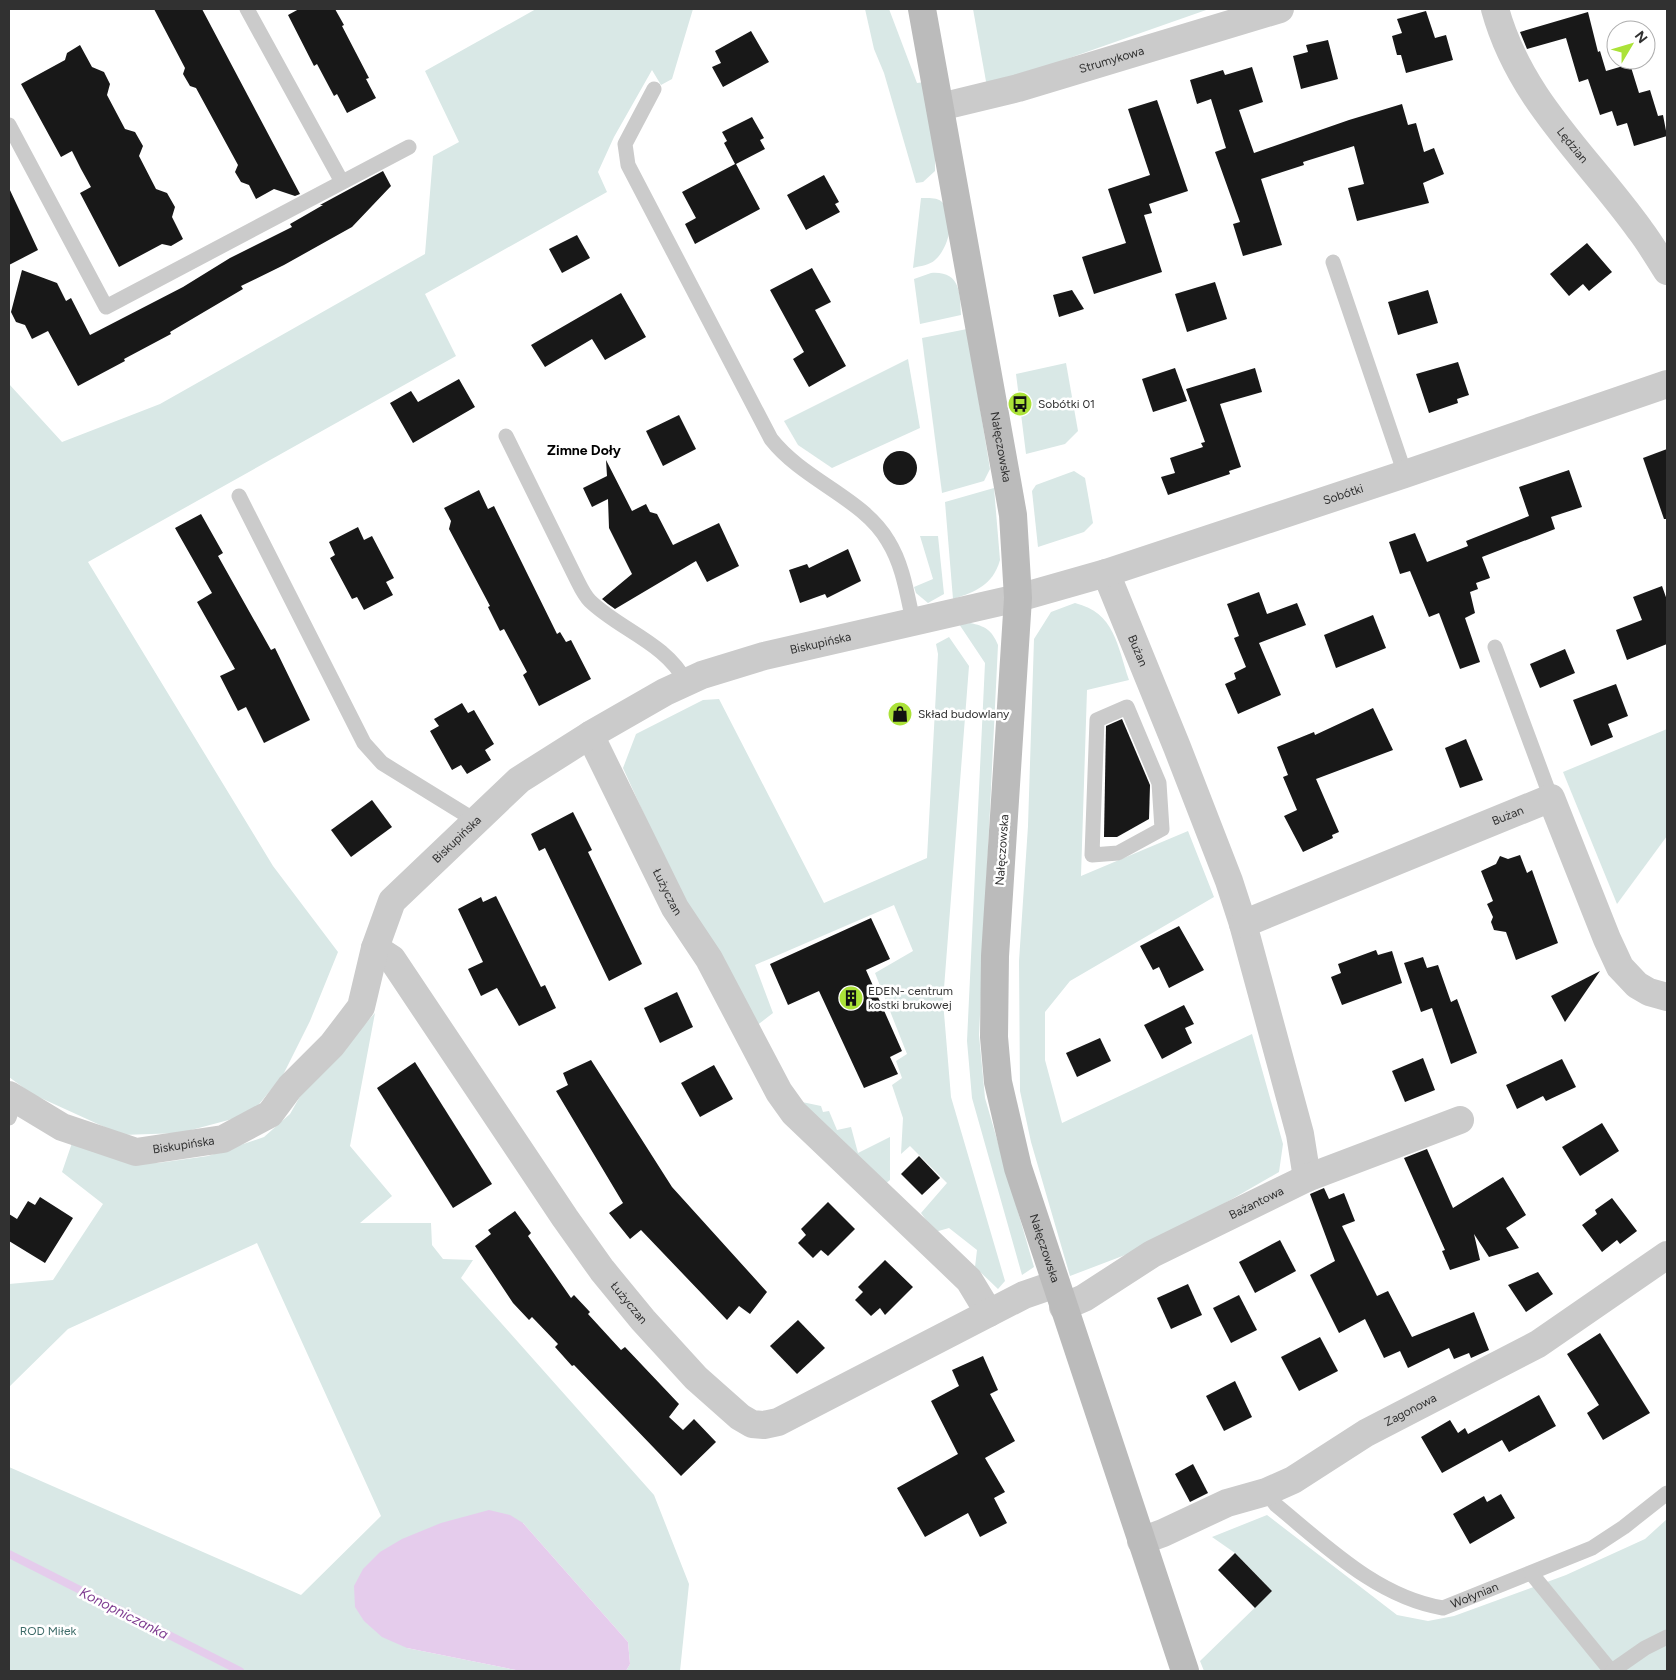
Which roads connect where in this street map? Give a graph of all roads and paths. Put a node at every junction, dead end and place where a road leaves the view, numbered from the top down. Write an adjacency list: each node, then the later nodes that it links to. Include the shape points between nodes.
1 (247, 9): 9 (lane)
2 (922, 9): 6 (main road, Nałęczowska)
3 (1280, 9): 6 (street, Strumykowa)
4 (1496, 9): 11 (street, Lędzian, via 1520,73 1544,109 1640,229)
5 (654, 89): 18 (lane, via 625,144 628,165 771,439 802,470 860,509 875,523 900,564)
6 (940, 108): 17 (main road, Nałęczowska, via 1013,515)
7 (9, 125): 9 (lane, via 106,308)
8 (409, 148): 9 (lane)
9 (342, 182)
10 (1332, 262): 14 (lane)
11 (1667, 271)
12 (1667, 384): 14 (street, Sobótki)
13 (506, 436): 20 (lane, via 589,599 667,656)
14 (1405, 474): 16 (street, Sobótki)
15 (240, 496): 25 (lane, via 364,742 382,763)
16 (1106, 573): 17 (street, Sobótki); 22 (street, Bużan)
17 (1018, 598): 18 (street, Biskupińska); 33 (main road, Nałęczowska, via 997,919 994,1037 998,1082 1011,1143)
18 (914, 621): 20 (street, Biskupińska, via 759,658)
19 (1494, 647): 24 (lane)
20 (686, 682): 21 (street, Biskupińska)
21 (590, 735): 25 (street, Biskupińska, via 519,780); 34 (street, Łużyczan, via 675,908 709,959 779,1092 794,1113 969,1280)
22 (1186, 771): 23 (lane); 26 (street, Bużan)
23 (1159, 783): 23 (lane, via 1127,707 1097,720 1092,855 1118,854 1162,829)
24 (1551, 798): 26 (street, Bużan); 28 (street, via 1620,967 1637,985)
25 (476, 821): 27 (street, Biskupińska, via 392,901)
26 (1243, 924): 31 (street, Bużan, via 1300,1134)
27 (375, 948): 29 (street, Biskupińska, via 361,1007 332,1045 290,1087 270,1114 223,1138 136,1152 62,1127); 34 (street, Łużyczan, via 392,959 602,1270 696,1378 740,1417 752,1424 778,1422)
28 (1667, 997)
29 (11, 1105)
30 (1460, 1120): 31 (street, Bażantowa)
31 (1307, 1178): 33 (street, Bażantowa, via 1152,1254 1084,1298)
32 (1667, 1255): 35 (street, Zagonowa, via 1538,1344 1380,1425 1293,1480)
33 (1059, 1295): 34 (street, Łużyczan, via 1024,1295); 37 (main road, Nałęczowska)
34 (989, 1313)
35 (1266, 1492): 37 (street, Zagonowa, via 1226,1503); 38 (lane, Wołynian, via 1276,1505 1338,1555 1369,1577 1418,1604 1443,1608)
36 (1667, 1493): 38 (lane, Wołynian, via 1624,1528 1592,1548)
37 (1141, 1541): 40 (main road, Nałęczowska)
38 (1531, 1573): 41 (lane)
39 (1667, 1638): 41 (lane, via 1645,1648)
40 (1185, 1671)
41 (1612, 1671)

